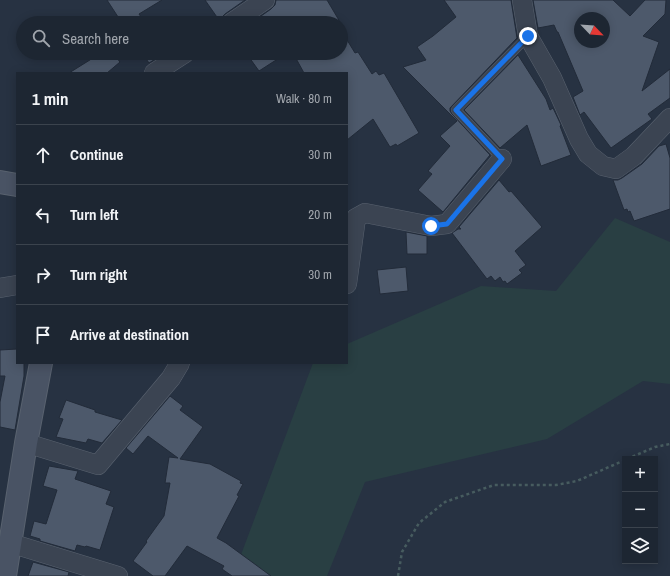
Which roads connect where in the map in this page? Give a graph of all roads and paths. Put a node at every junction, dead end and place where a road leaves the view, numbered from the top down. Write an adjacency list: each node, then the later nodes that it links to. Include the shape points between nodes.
1 (265, 0): 3 (street)
2 (522, 0): 4 (street)
3 (241, 16)
4 (528, 36): 7 (street, via 552,78 579,139 588,154 603,166 616,169 634,156); 8 (lane, via 456,110)
5 (174, 60): 6 (street)
6 (156, 72)
7 (670, 118)
8 (502, 159): 11 (street, via 447,224 431,226 365,213 356,218)
9 (0, 182): 10 (street)
10 (16, 185)
11 (348, 277)
12 (16, 284): 13 (street)
13 (0, 288)
14 (41, 364): 16 (street)
15 (179, 364): 16 (street, via 171,378 98,465)
16 (26, 443): 20 (street)
17 (670, 444): 18 (path, via 654,447)
18 (635, 456)
19 (622, 462): 23 (path, via 577,481 556,485 494,485 445,502 419,523 402,552)
20 (10, 543): 21 (street); 22 (street)
21 (4, 576)
22 (118, 576)
23 (398, 576)

